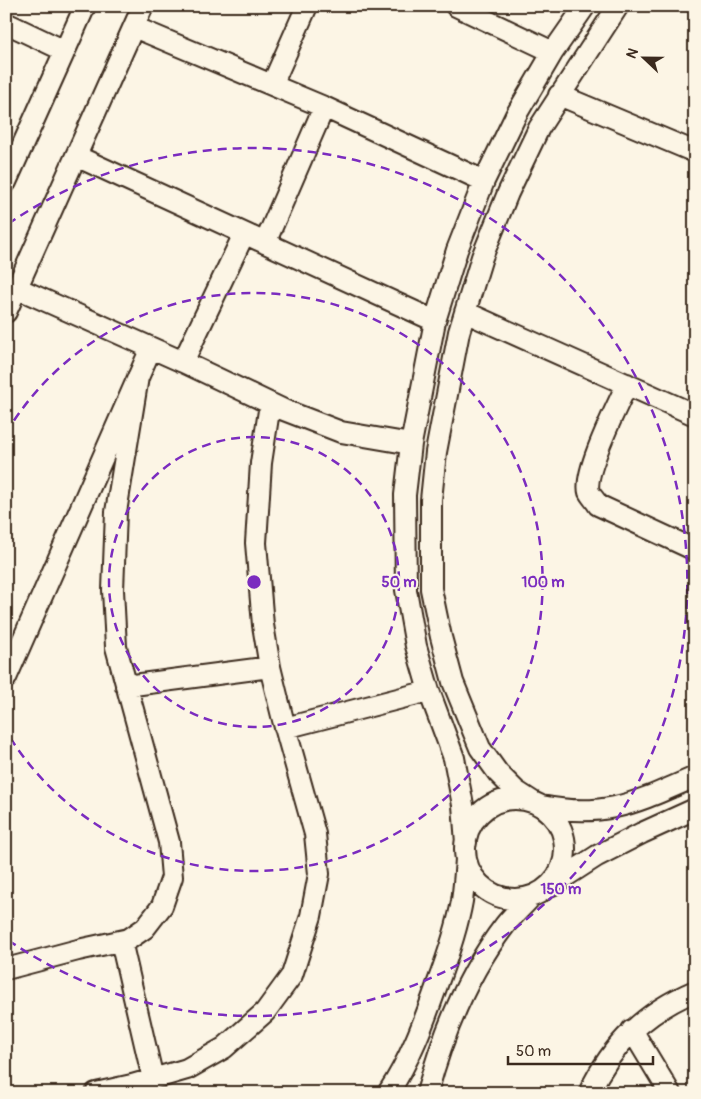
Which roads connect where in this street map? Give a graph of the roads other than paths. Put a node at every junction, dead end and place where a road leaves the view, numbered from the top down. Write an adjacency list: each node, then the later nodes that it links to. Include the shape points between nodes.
1 (85, 6): 9 (street)
2 (143, 6): 8 (street)
3 (308, 6): 11 (street)
4 (456, 6): 10 (street)
5 (585, 6): 10 (street)
6 (618, 6): 12 (street)
7 (6, 23): 9 (street)
8 (134, 27): 11 (street); 15 (street)
9 (65, 51): 17 (street)
10 (553, 52): 16 (street, via 516,114)
11 (272, 85): 13 (street)
12 (559, 95): 14 (street); 22 (street, via 539,128 508,193 482,257)
13 (324, 107): 16 (street); 19 (street)
14 (695, 152)
15 (76, 156): 18 (street); 20 (street)
16 (484, 181): 23 (street, via 457,250)
17 (6, 182)
18 (244, 234): 19 (street); 25 (street)
19 (265, 243): 23 (street)
20 (17, 288): 21 (street); 24 (street)
21 (6, 312)
22 (465, 312): 27 (street); 38 (street, via 458,332 436,452 431,500 431,589 454,682 480,748 516,791)
23 (435, 321): 30 (street)
24 (151, 348): 25 (street); 26 (street)
25 (183, 362): 28 (street)
26 (138, 377): 33 (street); 34 (street, via 116,512 113,590 116,647)
27 (627, 384): 29 (street); 31 (street, via 593,463 589,476 590,492 598,505)
28 (270, 404): 30 (street, via 341,432); 32 (street, via 261,463 256,543)
29 (695, 415)
30 (410, 444): 35 (street, via 405,495 406,590 416,646)
31 (695, 550)
32 (270, 667): 34 (street); 36 (street)
33 (6, 678)
34 (126, 686): 42 (street, via 169,842 172,877 162,906 145,928)
35 (429, 690): 36 (street); 40 (street, via 454,758 463,805)
36 (285, 728): 46 (street, via 315,834 319,874 311,916 292,975 265,1012 224,1048 187,1069)
37 (695, 776): 38 (street, via 641,801 608,810 560,810)
38 (537, 804): 40 (street, via 517,799 489,806 470,828); 41 (street, via 553,816 562,830 565,846 564,862 557,877)
39 (695, 809): 41 (street, via 597,856)
40 (466, 850): 41 (street, via 472,873 490,892 514,899); 48 (street, via 462,901 450,950 412,1048)
41 (539, 893): 49 (street, via 505,925 478,965 445,1039)
42 (121, 941): 43 (street); 46 (street)
43 (6, 969)
44 (695, 991): 45 (street, via 649,1015)
45 (632, 1030): 50 (street, via 599,1072); 51 (street)
46 (153, 1078): 47 (street)
47 (96, 1093)
48 (388, 1093)
49 (427, 1093)
50 (589, 1093)
51 (670, 1093)

